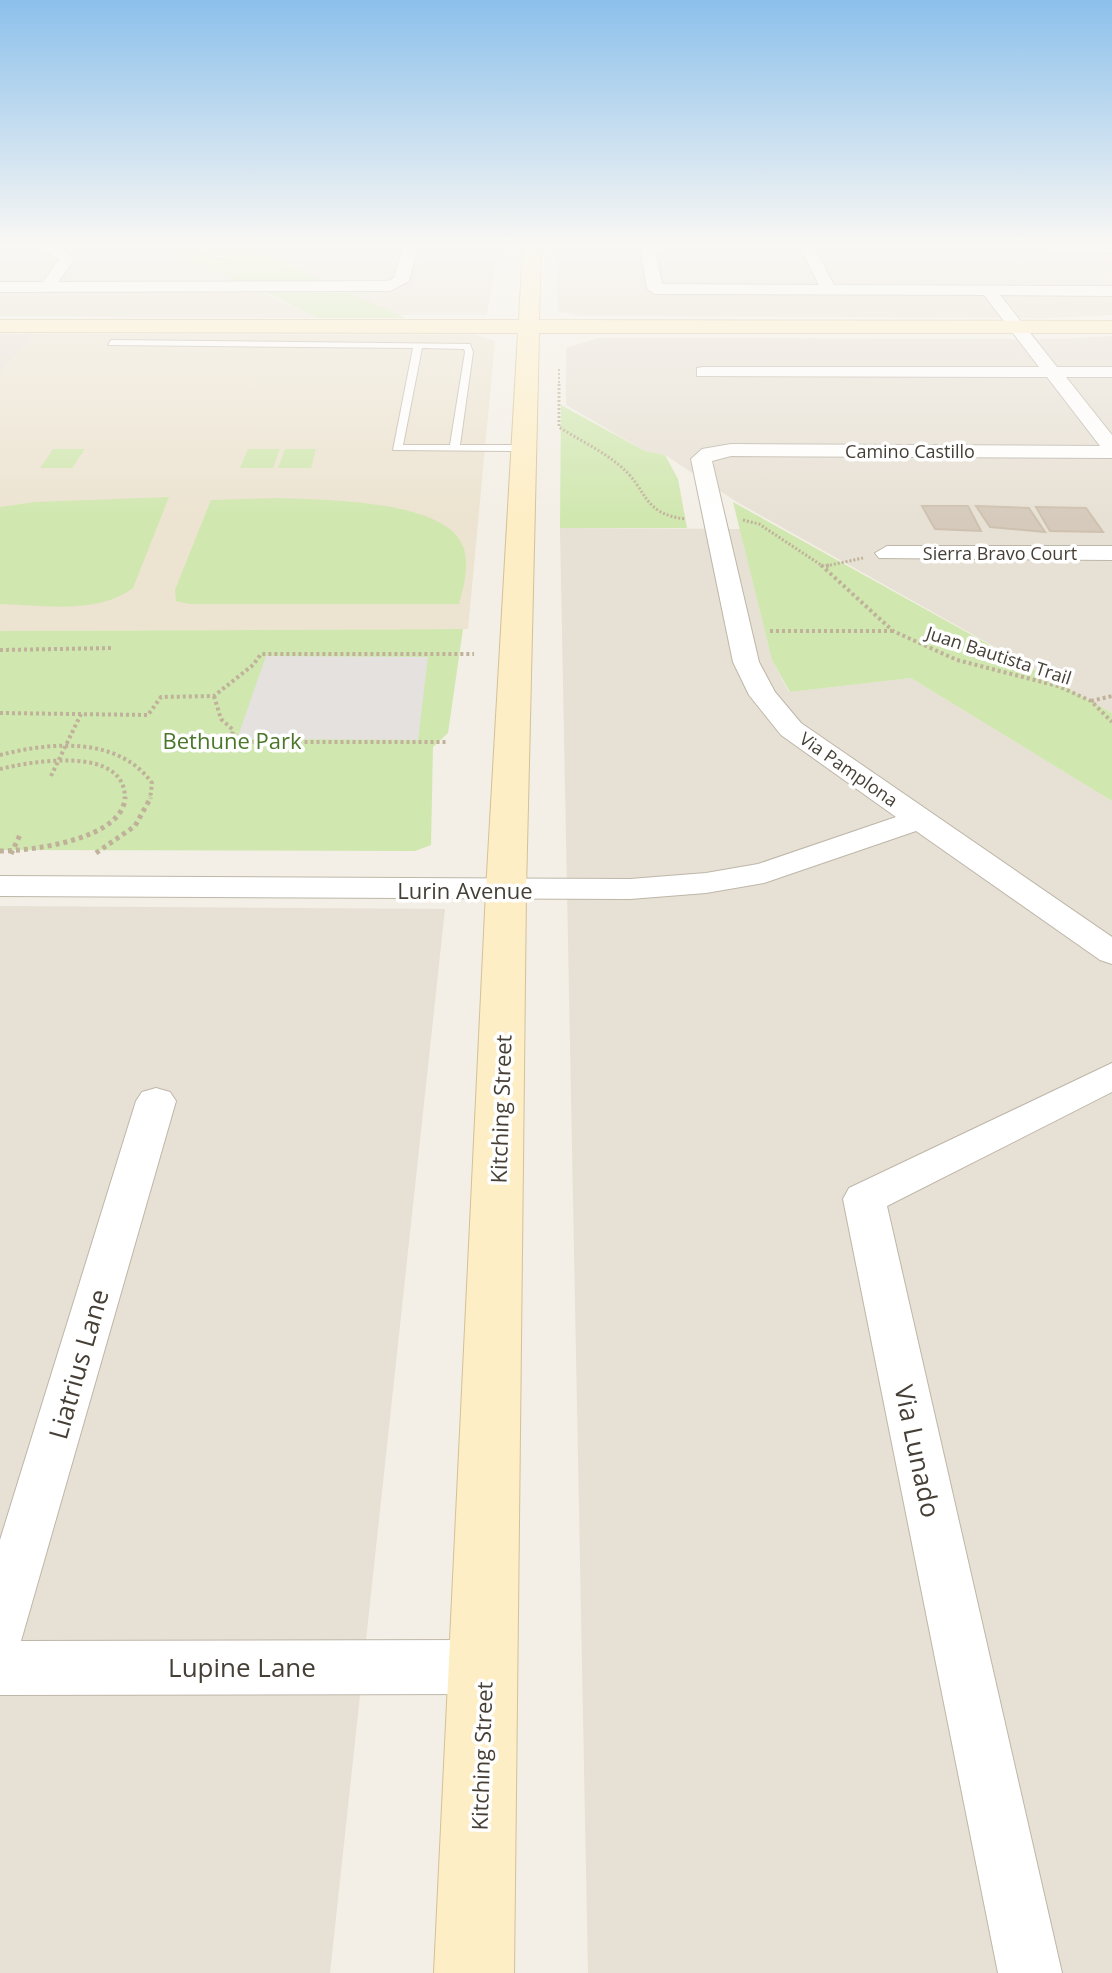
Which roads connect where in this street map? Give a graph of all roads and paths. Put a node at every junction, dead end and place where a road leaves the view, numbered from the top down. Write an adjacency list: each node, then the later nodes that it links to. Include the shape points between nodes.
1 (177, 337): 5 (lane)
2 (370, 337): 6 (lane)
3 (529, 337): 12 (street, Kitching Street)
4 (1028, 337): 9 (street)
5 (111, 343)
6 (418, 347): 11 (lane, via 467,346); 11 (lane, via 397,448)
7 (559, 368): 15 (path, Juan Bautista Trail, via 559,427 623,468 645,505 657,514)
8 (703, 372): 9 (street)
9 (1053, 372): 10 (street); 13 (street)
10 (1112, 372)
11 (455, 448): 12 (lane)
12 (524, 448): 42 (street, Kitching Street)
13 (1112, 450): 14 (street, Camino Castillo)
14 (709, 453): 15 (street, Via Pamplona, via 701,459)
15 (715, 520): 18 (path, Juan Bautista Trail, via 759,524); 19 (street, Via Pamplona)
16 (887, 553): 17 (street, Sierra Bravo Court); 18 (path)
17 (1112, 553)
18 (824, 566): 20 (path, Juan Bautista Trail)
19 (740, 631): 20 (path); 36 (street, Via Pamplona, via 746,662 763,695 791,729)
20 (893, 631): 26 (path, Juan Bautista Trail, via 957,660 1058,686)
21 (114, 648): 22 (path)
22 (0, 650)
23 (474, 654): 24 (path, via 261,654 257,665)
24 (214, 696): 28 (path, via 161,697 148,715); 30 (path, via 221,719 233,730 231,742)
25 (1112, 696): 26 (path)
26 (1091, 701): 29 (path, Juan Bautista Trail)
27 (0, 713): 28 (path)
28 (81, 714): 31 (path)
29 (1112, 722)
30 (446, 742)
31 (66, 746): 32 (path); 33 (path); 40 (path, via 136,763 152,783 152,805 143,818)
32 (0, 755)
33 (58, 759): 34 (path); 35 (path); 39 (path, via 103,767 118,777 125,789 124,804 113,818 82,837)
34 (0, 769)
35 (51, 776)
36 (920, 819): 42 (street, Lurin Avenue, via 750,876 630,889); 43 (street, Via Pamplona)
37 (20, 835): 39 (path)
38 (0, 851): 39 (path)
39 (12, 852): 41 (path)
40 (96, 853)
41 (2, 876): 42 (street, Lurin Avenue)
42 (506, 891): 47 (street, Kitching Street)
43 (1112, 953)
44 (1112, 1076): 50 (street, Via Lunado, via 864,1199)
45 (156, 1101): 46 (street, Liatrius Lane)
46 (0, 1628)
47 (484, 1667): 48 (street, Lupine Lane); 49 (street, Kitching Street)
48 (0, 1668)
49 (474, 1973)
50 (1030, 1973)

